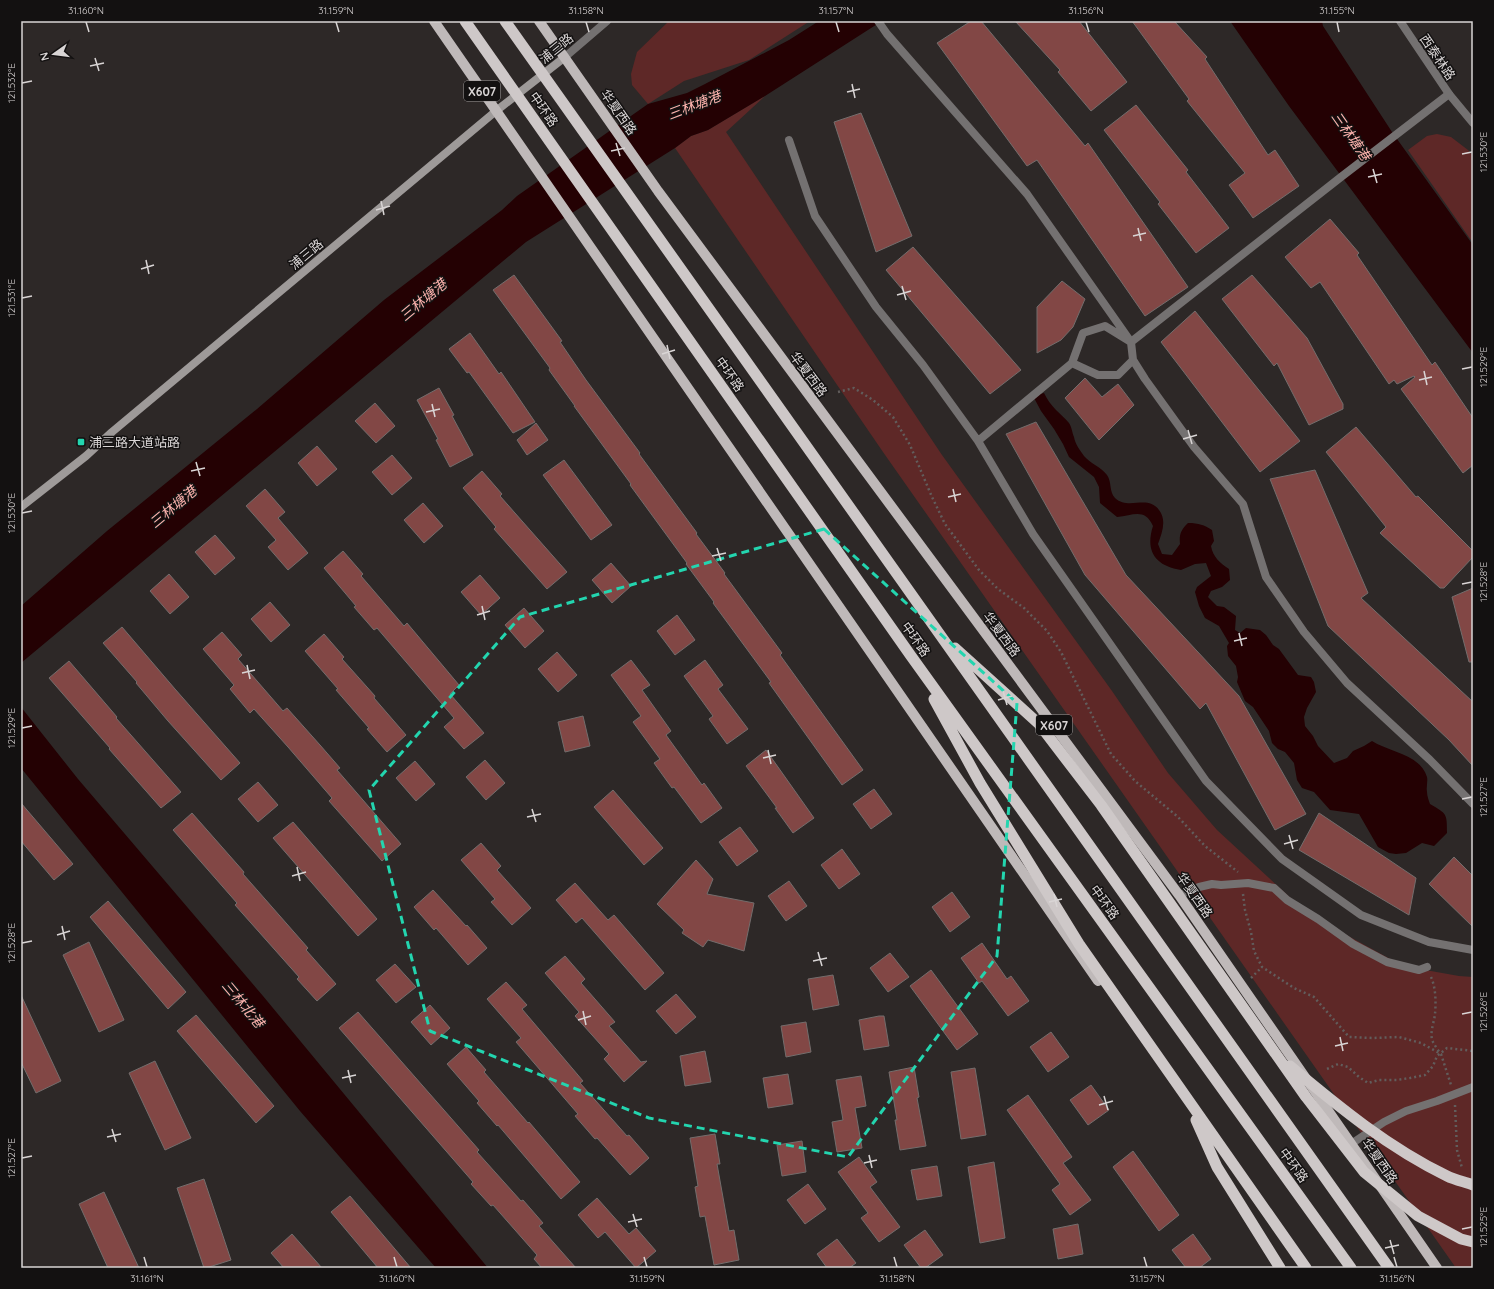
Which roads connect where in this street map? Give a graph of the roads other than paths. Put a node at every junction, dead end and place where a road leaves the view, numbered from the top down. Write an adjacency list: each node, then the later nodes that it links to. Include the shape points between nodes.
1 (434, 21): 10 (main road, X607)
2 (465, 21): 19 (highway, 中环路)
3 (505, 21): 18 (highway, 中环路)
4 (539, 21): 8 (main road, 华夏西路 / X607)
5 (607, 21): 8 (street, 浦三路)
6 (878, 21): 13 (street, via 1027,194)
7 (1400, 21): 9 (street, 西泰林路)
8 (565, 58): 10 (main road, 浦三路); 21 (main road, 华夏西路 / X607, via 658,191)
9 (1449, 94): 11 (street, 西泰林路); 13 (street)
10 (496, 111): 17 (main road, 浦三路, via 86,456); 31 (main road, X607, via 1050,913)
11 (1473, 124)
12 (789, 140): 16 (street, via 815,216 876,307 923,365)
13 (1131, 342): 14 (street); 15 (street, via 1105,326 1083,333)
14 (1133, 360): 15 (street, via 1118,375 1098,375); 20 (street, via 1194,447 1244,504 1266,577 1304,632 1347,683)
15 (1072, 363): 16 (street)
16 (978, 441): 22 (street, via 1033,534 1206,781 1282,859 1361,915 1429,942)
17 (21, 507)
18 (939, 634): 24 (highway, via 1039,724 1101,805); 34 (highway, 中环路)
19 (910, 656): 26 (highway, via 980,783 1075,938); 33 (highway, 中环路)
20 (1473, 804)
21 (1179, 895): 23 (street, via 1199,886 1212,884 1248,883 1274,888 1287,900 1353,944 1387,962 1419,970); 27 (main road, 华夏西路 / X607)
22 (1473, 950)
23 (1427, 967)
24 (1279, 1057): 28 (highway, via 1342,1109 1398,1148 1448,1176); 29 (highway, via 1306,1097 1364,1172 1418,1216 1461,1239)
25 (1473, 1087): 27 (street, via 1400,1114)
26 (1186, 1097): 30 (highway, via 1217,1167); 32 (highway)
27 (1351, 1144): 35 (main road, 华夏西路 / X607)
28 (1473, 1185)
29 (1473, 1242)
30 (1280, 1268)
31 (1302, 1268)
32 (1306, 1268)
33 (1351, 1268)
34 (1389, 1268)
35 (1437, 1268)

